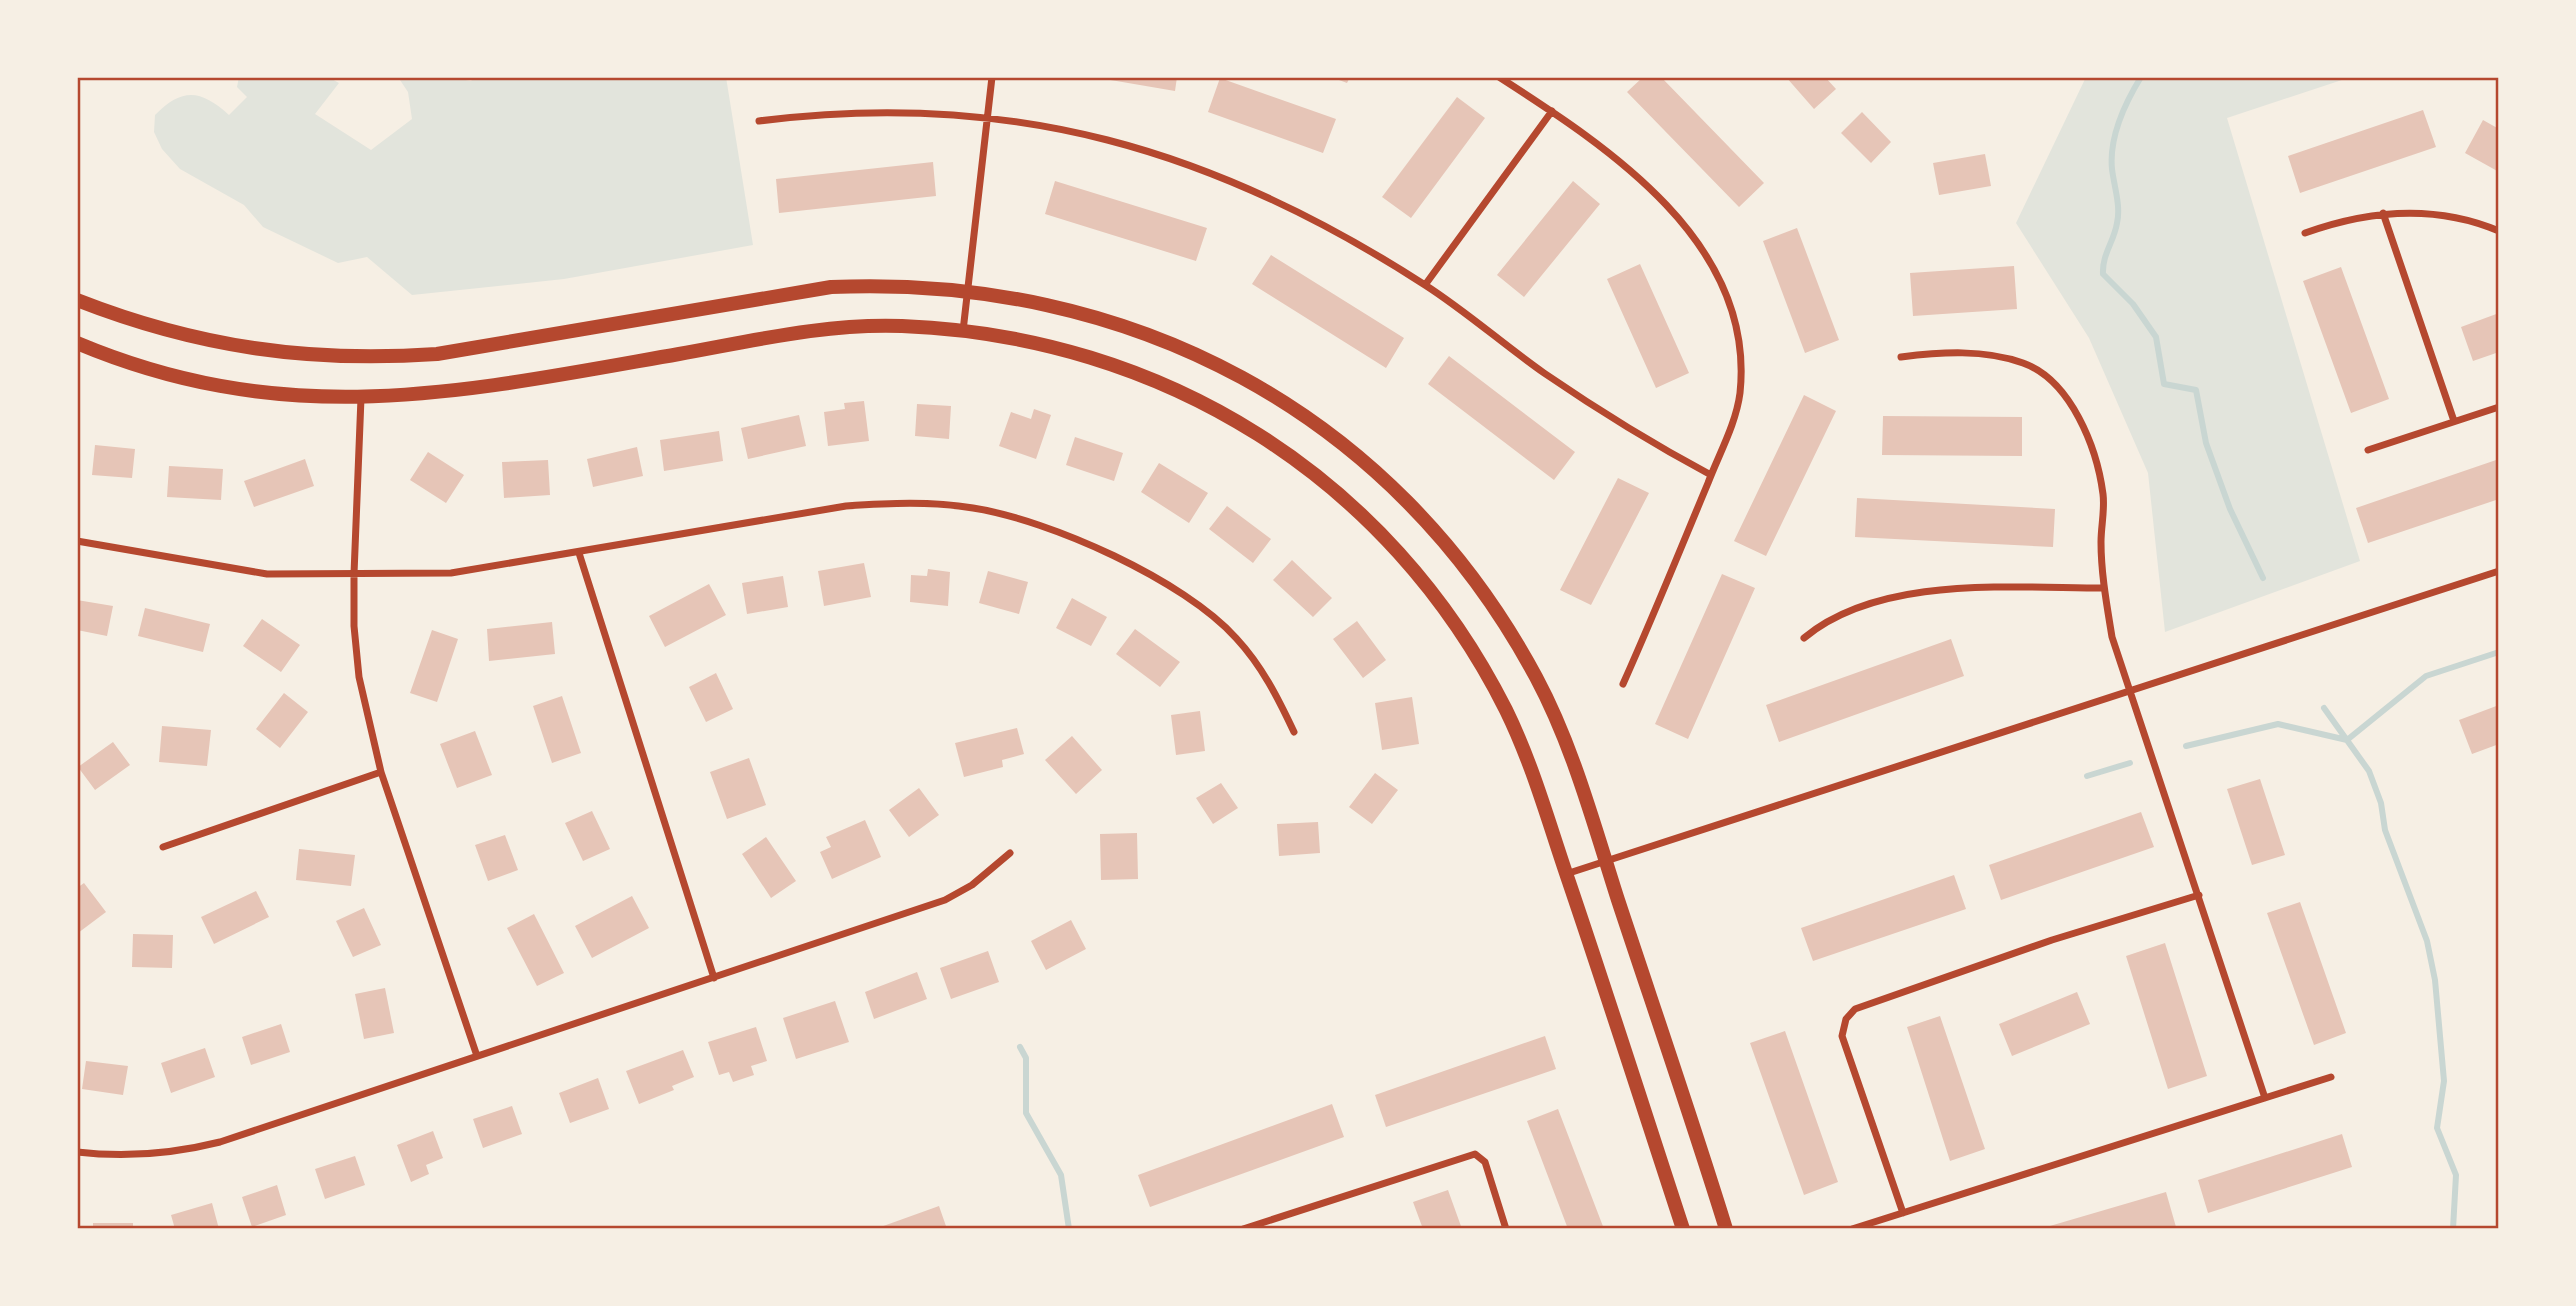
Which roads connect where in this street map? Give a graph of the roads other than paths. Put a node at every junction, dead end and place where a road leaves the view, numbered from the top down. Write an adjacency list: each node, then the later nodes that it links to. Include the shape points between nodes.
1 (992, 77): 4 (street)
2 (1499, 77): 3 (street)
3 (1552, 111): 9 (street); 19 (street, via 1659,195 1709,263 1726,299 1737,336 1740,395)
4 (988, 117): 5 (street, via 872,111); 9 (street, via 1102,138 1230,180 1302,214); 10 (street)
5 (759, 121)
6 (2383, 213): 7 (street, via 2445,215); 8 (street); 17 (street)
7 (2499, 231)
8 (2305, 233)
9 (1425, 285): 19 (street, via 1611,418)
10 (967, 290): 11 (main road, via 831,287 437,354 377,358 245,349 185,336); 12 (street); 32 (main road, via 1102,317 1189,351 1307,416 1357,456 1431,527 1508,628 1562,733)
11 (77, 300)
12 (963, 331): 15 (main road, via 844,328 471,391); 33 (main road, via 1077,354 1137,373 1195,398 1279,448 1338,491 1415,569 1488,675 1527,757)
13 (77, 343): 15 (main road, via 164,374 251,393)
14 (1901, 357): 24 (street, via 1938,352 2012,360 2026,364 2062,394 2079,418 2099,468 2104,498)
15 (361, 398): 23 (street)
16 (2499, 407): 17 (street)
17 (2455, 421): 18 (street)
18 (2368, 450)
19 (1711, 475): 26 (street)
20 (77, 541): 23 (street, via 267,574)
21 (579, 553): 23 (street, via 451,573); 28 (street, via 846,506 893,502 976,508 1082,542 1202,607 1259,666); 35 (street)
22 (2499, 571): 27 (street)
23 (354, 574): 29 (street, via 359,677)
24 (2104, 589): 25 (street, via 1892,596 1834,616); 27 (street, via 2112,637)
25 (1804, 638)
26 (1623, 684)
27 (2129, 692): 32 (street); 34 (street)
28 (1294, 732)
29 (381, 772): 30 (street); 36 (street)
30 (163, 847)
31 (1010, 853): 35 (street, via 972,885 945,900)
32 (1606, 861): 33 (street); 45 (main road)
33 (1566, 874): 41 (main road)
34 (2199, 895): 38 (street); 40 (street, via 1908,989 1856,1009 1846,1019 1842,1036)
35 (714, 978): 36 (street)
36 (477, 1056): 39 (street, via 189,1150 126,1156)
37 (2331, 1077): 38 (street)
38 (2265, 1098): 40 (street)
39 (77, 1152)
40 (1903, 1213): 46 (street)
41 (1678, 1222): 44 (main road)
42 (1243, 1229): 43 (street, via 1475,1153 1485,1162)
43 (1506, 1229)
44 (1683, 1229)
45 (1726, 1229)
46 (1852, 1229)

